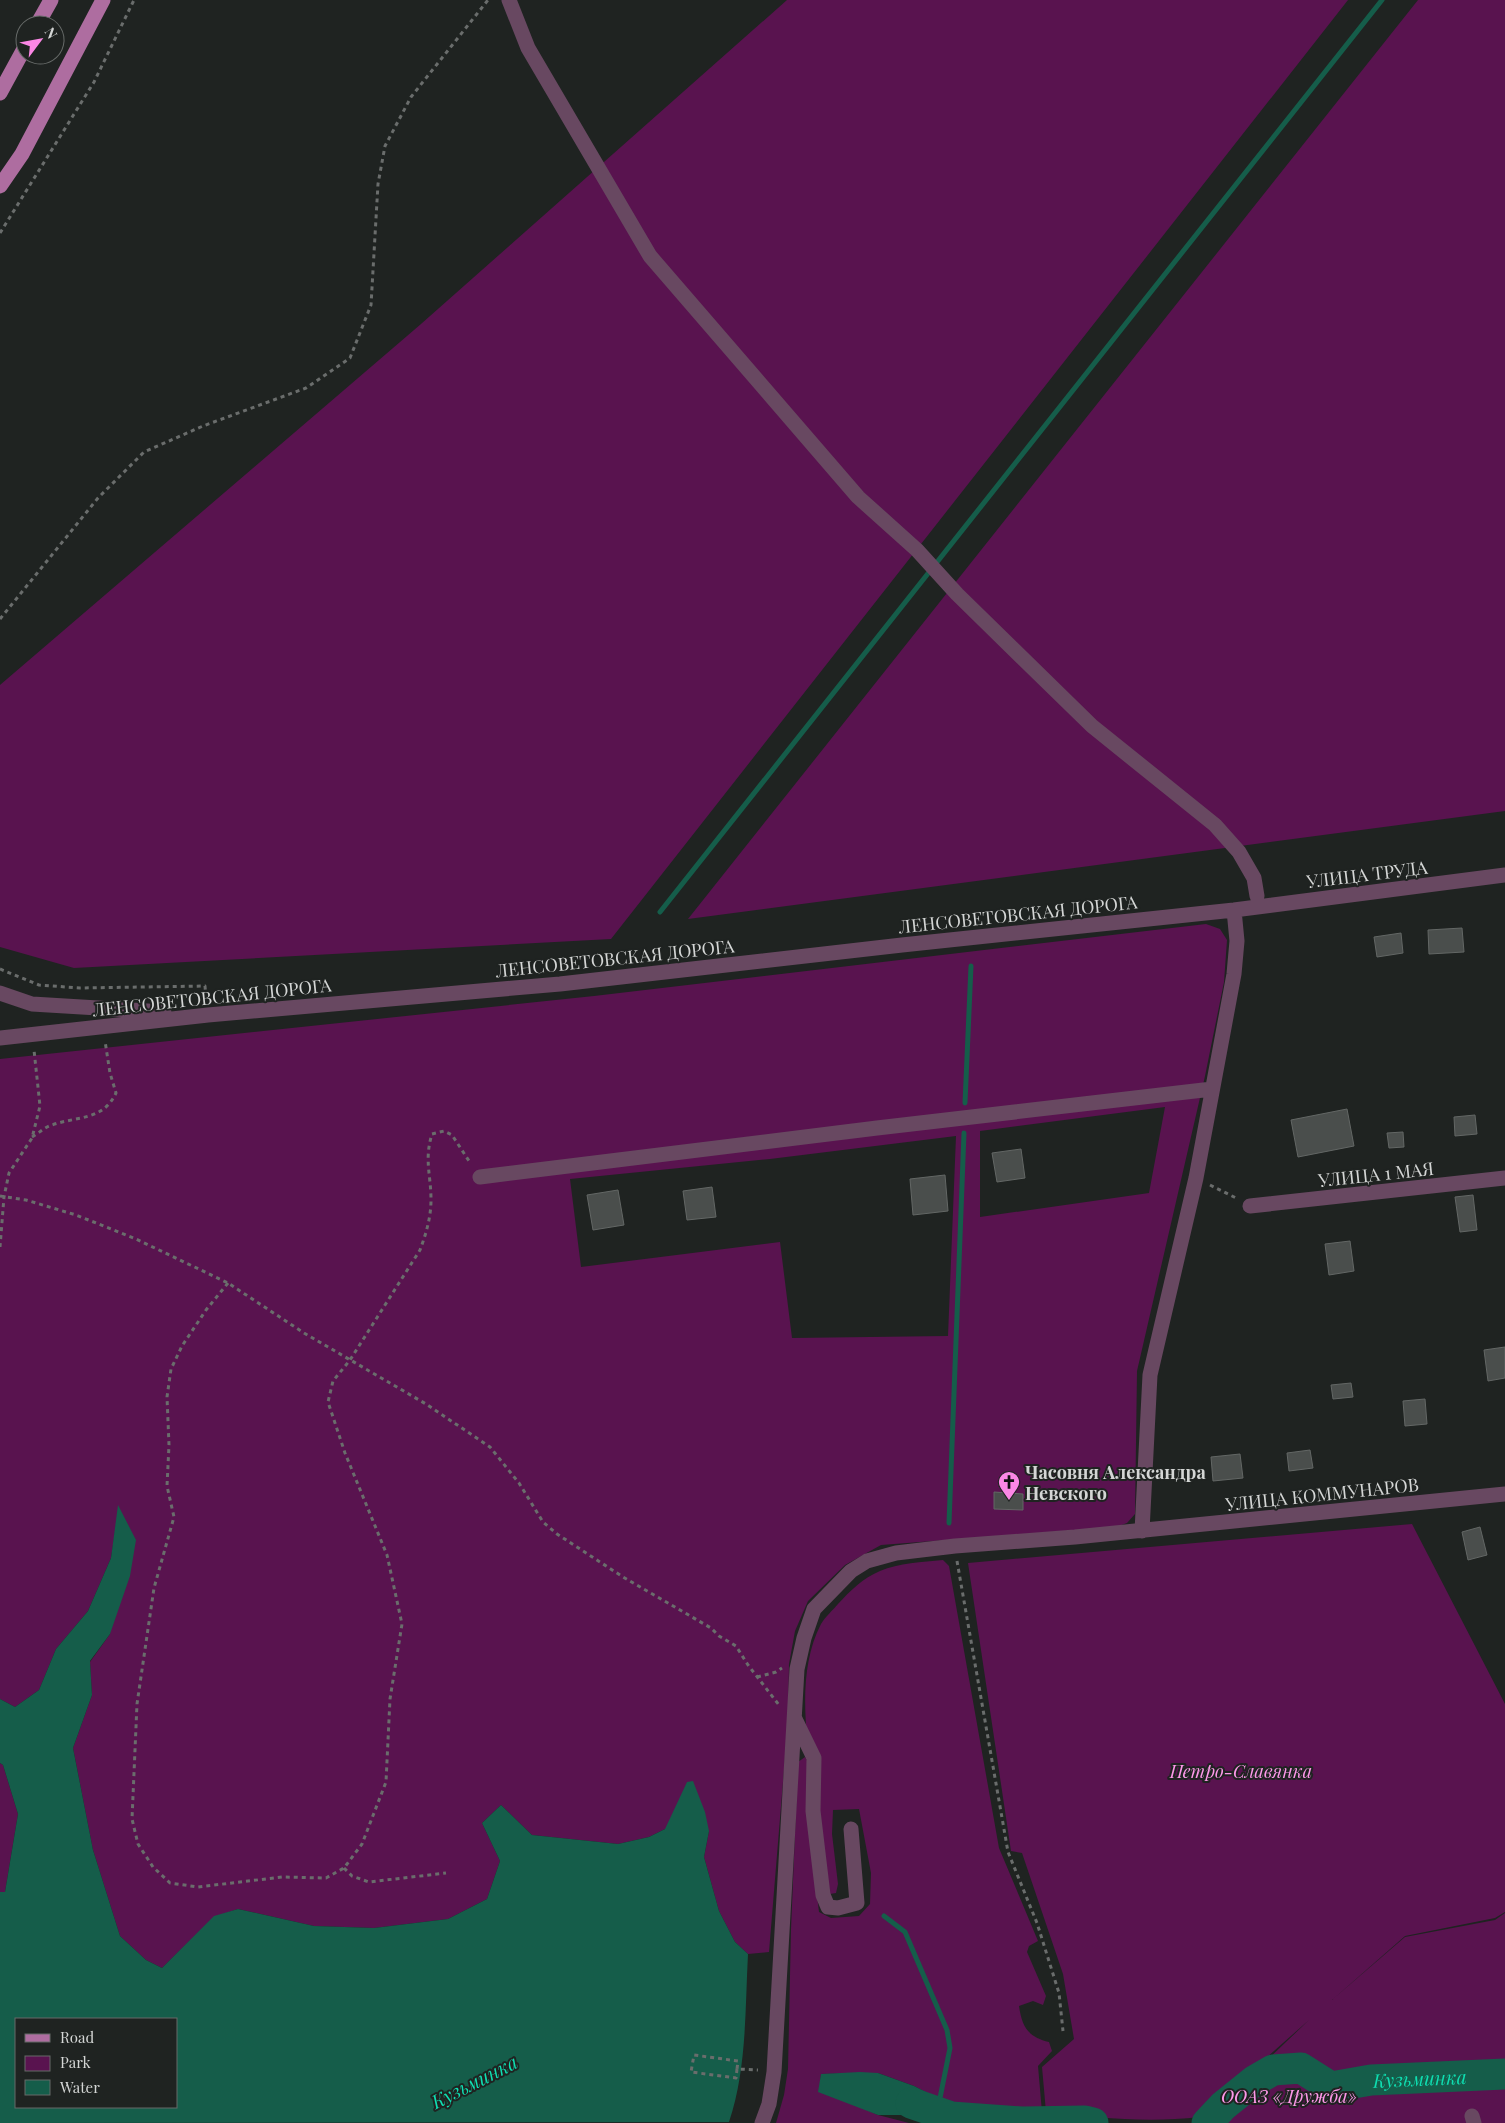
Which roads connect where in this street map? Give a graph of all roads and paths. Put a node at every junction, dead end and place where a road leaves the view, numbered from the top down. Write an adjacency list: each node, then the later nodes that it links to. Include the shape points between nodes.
1 (51, 0): 6 (main road)
2 (103, 0): 9 (main road, via 22,154)
3 (134, 0): 10 (path, via 94,82)
4 (488, 0): 11 (path, via 411,97 385,146 378,184 371,305 350,358 306,388 203,426 144,452 98,498)
5 (509, 0): 13 (street, via 528,48 650,256 858,496 917,550 957,594 1092,726 1215,825 1239,852 1254,878)
6 (43, 15)
7 (15, 65): 8 (main road)
8 (0, 93)
9 (0, 186)
10 (0, 233)
11 (0, 619)
12 (1505, 875): 14 (street, УЛИЦА ТРУДА)
13 (1257, 896)
14 (1234, 910): 17 (street, ЛЕНСОВЕТОВСКАЯ ДОРОГА, via 560,984); 21 (street, via 1237,940 1234,974)
15 (0, 969): 17 (path, via 39,985 80,988 205,986)
16 (0, 993): 17 (street, via 32,1004)
17 (208, 1014): 18 (street, ЛЕНСОВЕТОВСКАЯ ДОРОГА)
18 (103, 1026): 19 (street, ЛЕНСОВЕТОВСКАЯ ДОРОГА); 22 (path, via 116,1093 110,1105 96,1114 50,1125)
19 (33, 1034): 20 (street, ЛЕНСОВЕТОВСКАЯ ДОРОГА); 22 (path, via 40,1106)
20 (0, 1038)
21 (1212, 1089): 23 (street); 32 (street, via 1196,1178 1150,1375)
22 (32, 1138): 26 (path, via 9,1173)
23 (480, 1177): 30 (path, via 452,1135 444,1131 432,1134 427,1150 431,1202 420,1250)
24 (1505, 1178): 27 (street, УЛИЦА 1 МАЯ)
25 (1204, 1182): 27 (path)
26 (2, 1196): 28 (path); 29 (path, via 76,1215 136,1239)
27 (1245, 1203)
28 (0, 1247)
29 (228, 1283): 30 (path); 36 (path, via 206,1310 171,1369 167,1397 167,1486 174,1517 154,1588 137,1704 132,1819 138,1844 153,1867 170,1883 198,1887 282,1876 326,1878)
30 (350, 1360): 34 (path, via 426,1404 490,1447 543,1522 623,1577 736,1646 778,1704); 36 (path, via 333,1381 328,1402 387,1555 402,1624 390,1699 386,1782 362,1844)
31 (1505, 1494): 32 (street, УЛИЦА КОММУНАРОВ)
32 (1142, 1531): 33 (street, УЛИЦА КОММУНАРОВ)
33 (955, 1546): 34 (street, УЛИЦА КОММУНАРОВ, via 896,1553 867,1562 851,1571 814,1609 798,1669); 38 (path, via 1008,1852 1054,1975)
34 (794, 1718): 35 (street, via 814,1758 813,1811 823,1896 828,1906 838,1908 857,1903); 41 (street, УЛИЦА КОММУНАРОВ, via 774,2072)
35 (850, 1829)
36 (344, 1868): 37 (path, via 352,1876 369,1882)
37 (446, 1873)
38 (1063, 2031)
39 (737, 2069): 39 (path, via 738,2061 694,2055 692,2072 736,2078); 40 (path)
40 (762, 2071)
41 (762, 2123)

